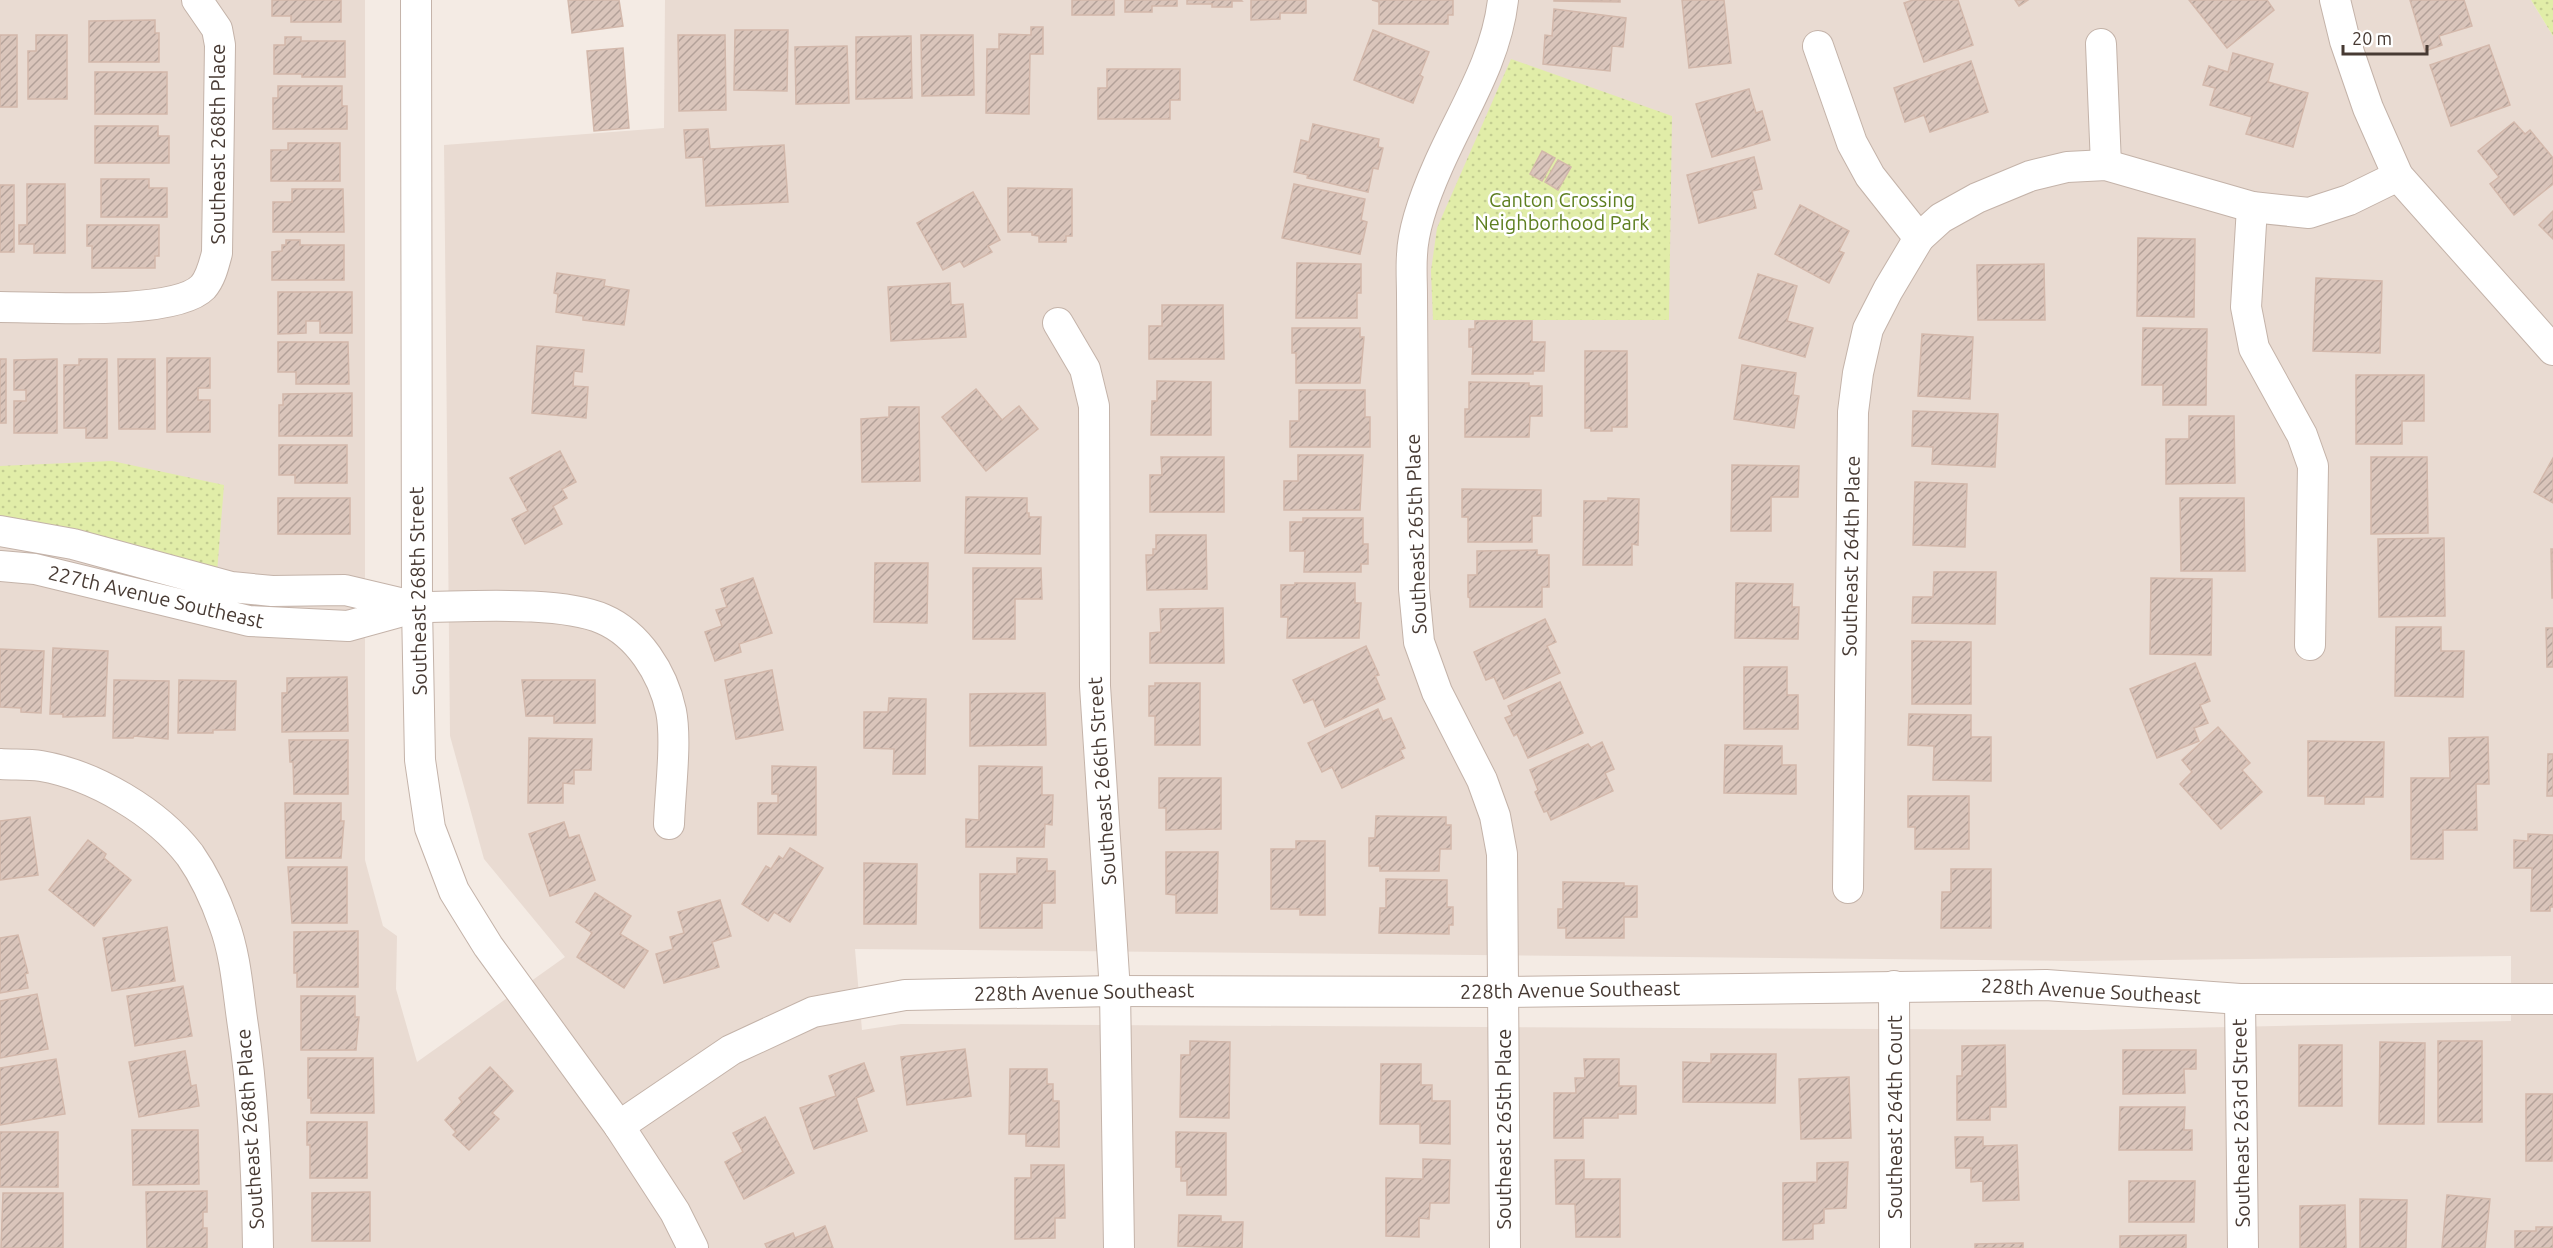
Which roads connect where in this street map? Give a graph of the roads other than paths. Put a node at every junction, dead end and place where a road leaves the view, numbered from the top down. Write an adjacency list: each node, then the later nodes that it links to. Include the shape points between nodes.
1 (416, 0): 16 (street, Southeast 268th Street)
2 (1503, 0): 23 (street, Southeast 265th Place, via 1489,60 1438,166 1412,252 1414,589 1419,642 1437,692 1482,780 1495,816 1502,854)
3 (2336, 0): 8 (street, via 2345,41 2368,108)
4 (199, 1): 11 (street, Southeast 268th Place, via 217,29 220,45 218,253 203,287 184,299 138,307)
5 (2102, 44): 7 (street)
6 (1818, 46): 10 (street, via 1852,143 1870,176)
7 (2106, 165): 9 (street); 10 (street, via 2067,167 2030,176 1950,213)
8 (2398, 176): 9 (street, via 2349,201 2316,212); 13 (street)
9 (2252, 207): 17 (street, via 2246,307 2254,348 2302,435 2313,466)
10 (1919, 238): 20 (street, Southeast 264th Place, via 1868,329 1853,412)
11 (0, 307)
12 (1058, 323): 22 (street, Southeast 266th Street, via 1085,369 1094,406 1095,686)
13 (2553, 350)
14 (0, 531): 16 (street, 227th Avenue Southeast, via 73,544 231,586 272,591 345,590)
15 (0, 566): 16 (street, 227th Avenue Southeast, via 35,569 261,622 348,626)
16 (417, 607): 19 (street, 227th Avenue Southeast, via 552,608 601,618 619,627 637,644 661,678 671,712); 26 (street, Southeast 268th Street, via 420,760 430,828 454,891 488,946)
17 (2310, 645)
18 (0, 764): 27 (street, Southeast 268th Place, via 41,766 90,781 117,795 149,814 189,854 201,873 225,925 239,994 250,1070)
19 (669, 824)
20 (1848, 888)
21 (1894, 986): 23 (street, 228th Avenue Southeast); 24 (street, 228th Avenue Southeast, via 2046,985); 31 (street, Southeast 264th Court)
22 (1115, 991): 23 (street, 228th Avenue Southeast); 26 (street, 228th Avenue Southeast, via 905,995 813,1012 731,1050); 29 (street, Southeast 266th Street)
23 (1503, 992): 30 (street, Southeast 265th Place)
24 (2240, 999): 25 (street, 228th Avenue Southeast); 32 (street, Southeast 263rd Street)
25 (2553, 999)
26 (619, 1126): 28 (street, Southeast 268th Street, via 675,1212)
27 (258, 1248)
28 (693, 1248)
29 (1119, 1248)
30 (1505, 1248)
31 (1895, 1248)
32 (2242, 1248)

